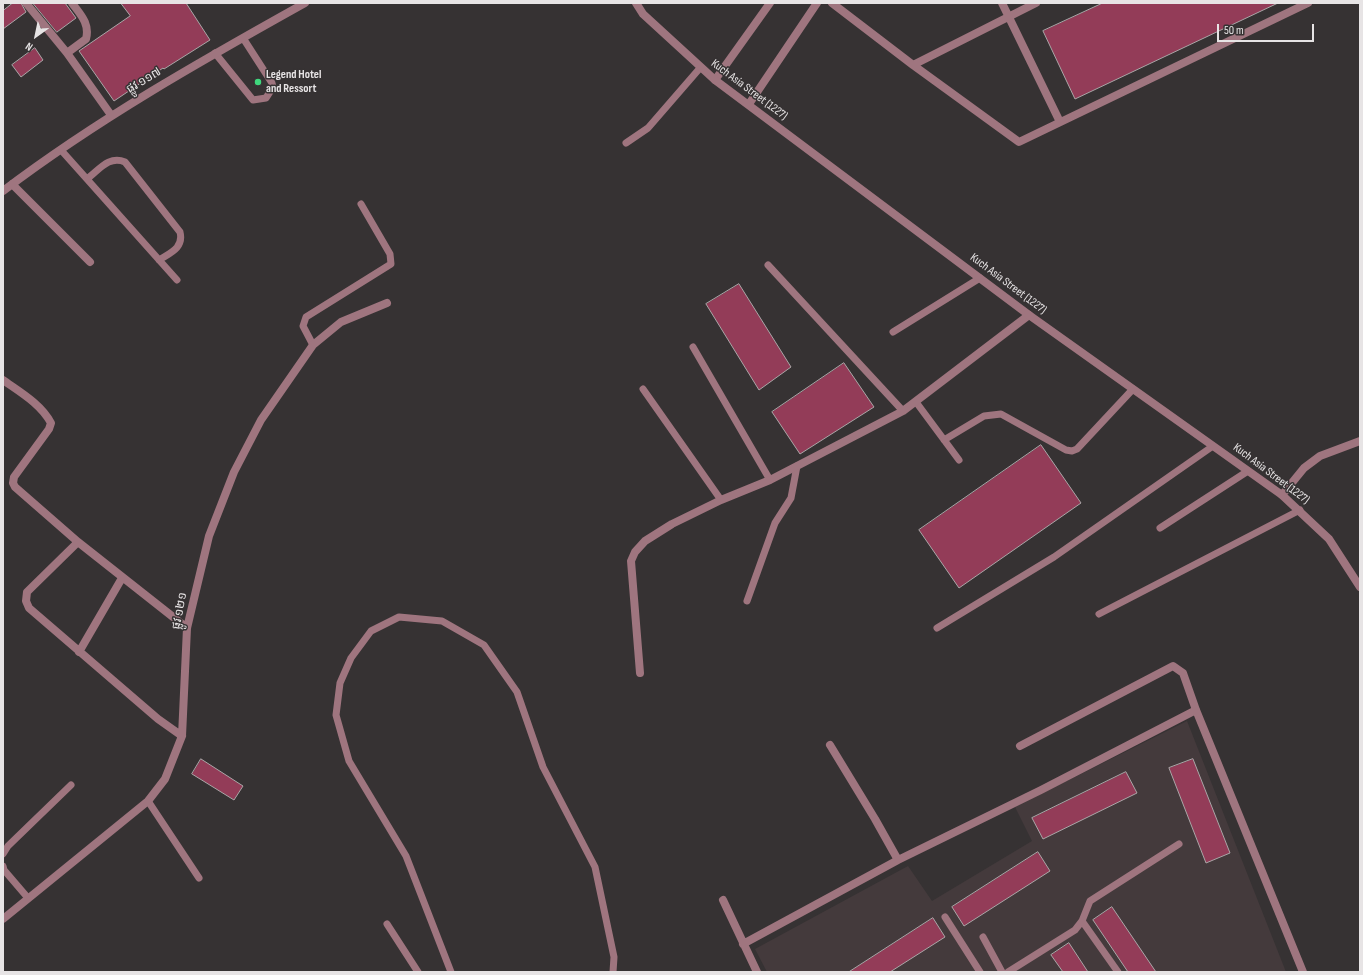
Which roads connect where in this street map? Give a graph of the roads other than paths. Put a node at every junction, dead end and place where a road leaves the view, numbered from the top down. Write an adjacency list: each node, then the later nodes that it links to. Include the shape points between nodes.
1 (26, 3): 14 (street)
2 (72, 3): 14 (street, via 84,19 88,30 86,39)
3 (305, 3): 13 (street, ផ្លូវ ១១៧)
4 (636, 3): 17 (street, Kuch Asia Street (1227), via 643,14)
5 (770, 3): 18 (street)
6 (817, 3): 19 (street)
7 (832, 3): 16 (street)
8 (1002, 3): 12 (street)
9 (1036, 3): 12 (street)
10 (1308, 3): 11 (street)
11 (1298, 5): 21 (street)
12 (1008, 16): 16 (street); 21 (street)
13 (243, 38): 15 (street, ផ្លូវ ១១៧); 15 (lane, via 272,83 273,87 266,98 253,100)
14 (66, 53): 20 (street)
15 (215, 53): 20 (street, ផ្លូវ ១១៧)
16 (914, 65): 21 (street, via 1016,142 1022,142)
17 (700, 68): 18 (street, Kuch Asia Street (1227)); 22 (lane, via 648,128)
18 (715, 80): 19 (street, Kuch Asia Street (1227))
19 (749, 104): 31 (street, Kuch Asia Street (1227))
20 (111, 115): 23 (street, ផ្លូវ ១១៧)
21 (1060, 122)
22 (626, 143)
23 (61, 150): 24 (lane); 25 (street, ផ្លូវ ១១៧)
24 (87, 179): 28 (lane); 28 (lane, via 110,160 125,162 180,232 182,240 179,247)
25 (12, 184): 26 (street, ផ្លូវ ១១៧); 29 (street)
26 (3, 191)
27 (361, 204): 36 (lane, via 390,254 391,264 306,317 303,326)
28 (159, 260): 32 (lane)
29 (90, 262)
30 (768, 265): 42 (lane)
31 (980, 278): 34 (street, Kuch Asia Street (1227)); 35 (lane)
32 (177, 280)
33 (387, 303): 36 (street, ផ្លូវ ១២១, via 340,322)
34 (1029, 315): 40 (street, Kuch Asia Street (1227)); 41 (street)
35 (893, 332)
36 (313, 345): 59 (street, ផ្លូវ ១២១, via 261,420 234,472 209,536)
37 (693, 347): 49 (lane)
38 (3, 380): 54 (street, via 34,403 51,423 14,477 15,487)
39 (644, 389): 51 (lane)
40 (1133, 389): 43 (lane, via 1072,452 1001,414 984,416); 45 (street, Kuch Asia Street (1227))
41 (916, 402): 42 (street); 43 (lane)
42 (903, 412): 47 (street)
43 (944, 440): 46 (lane)
44 (1360, 441): 50 (street, via 1320,456 1304,468)
45 (1213, 446): 48 (street, Kuch Asia Street (1227)); 60 (lane, via 1054,557)
46 (959, 460)
47 (797, 466): 49 (street); 57 (lane, via 791,498 775,523)
48 (1248, 471): 50 (street, Kuch Asia Street (1227)); 53 (lane)
49 (770, 480): 51 (street)
50 (1282, 495): 52 (street, Kuch Asia Street (1227))
51 (721, 500): 62 (street, via 672,524 645,541 635,552 632,571)
52 (1300, 510): 56 (street, Kuch Asia Street (1227), via 1329,539); 58 (lane)
53 (1160, 528)
54 (78, 542): 55 (street); 61 (street, via 27,592 26,601 29,608)
55 (122, 578): 59 (street); 61 (street)
56 (1360, 587)
57 (747, 601)
58 (1099, 614)
59 (187, 628): 64 (street, ផ្លូវ ១២១)
60 (937, 628)
61 (79, 652): 64 (street)
62 (640, 673)
63 (1196, 710): 66 (street, via 1183,673 1173,666); 71 (street); 90 (street)
64 (182, 736): 68 (street, ផ្លូវ ១២១, via 165,779)
65 (830, 745): 71 (street)
66 (1020, 746)
67 (71, 785): 70 (lane, via 8,846)
68 (148, 801): 73 (lane); 74 (street, ផ្លូវ ១២១)
69 (1179, 844): 78 (lane, via 1090,901)
70 (3, 854)
71 (898, 860): 81 (street)
72 (3, 866): 74 (lane)
73 (199, 878)
74 (28, 898): 77 (street, ផ្លូវ ១២១)
75 (723, 900): 81 (street)
76 (945, 917): 86 (lane)
77 (3, 919)
78 (1082, 921): 88 (lane, via 1071,934); 89 (lane)
79 (387, 924): 82 (lane)
80 (983, 937): 87 (lane)
81 (743, 944): 85 (street)
82 (418, 972)
83 (452, 972): 84 (lane, via 406,856 349,761 336,715 340,683 351,658 371,631 399,617 442,621 484,645 517,692 542,767 595,866 614,957)
84 (612, 972)
85 (757, 972)
86 (980, 972)
87 (1002, 972)
88 (1008, 972)
89 (1118, 972)
90 (1303, 972)

